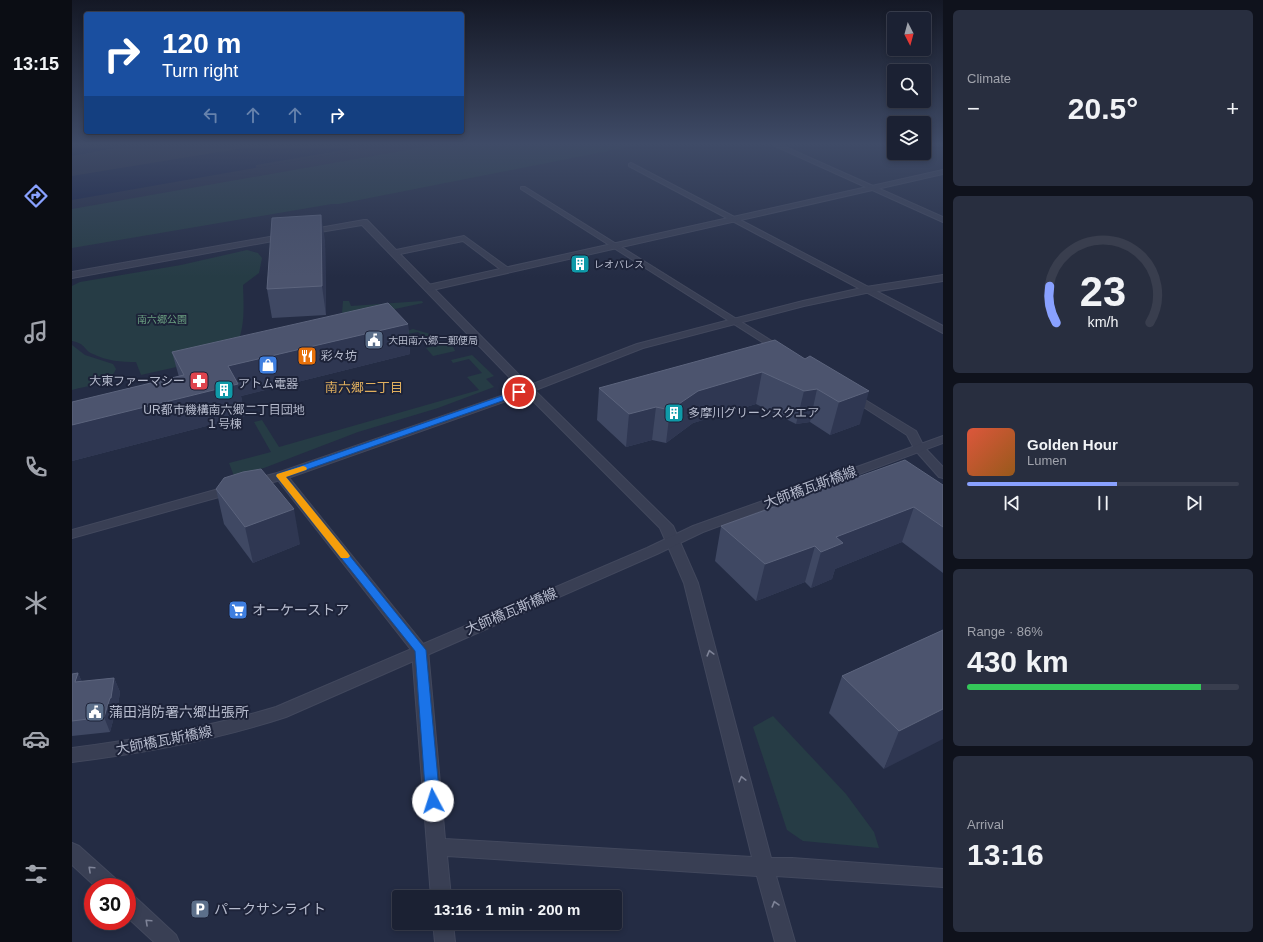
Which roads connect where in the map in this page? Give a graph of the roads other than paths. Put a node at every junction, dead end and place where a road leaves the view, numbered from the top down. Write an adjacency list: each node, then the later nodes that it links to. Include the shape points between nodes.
1 (525, 189): 7 (street)
2 (676, 189): 5 (street)
3 (867, 189): 5 (street)
4 (873, 189): 6 (street)
5 (733, 219): 7 (street); 13 (street)
6 (943, 220)
7 (615, 245): 9 (street); 14 (street)
8 (394, 253): 9 (street, via 464,238); 10 (street, via 364,222); 12 (street)
9 (507, 270): 12 (street)
10 (72, 275)
11 (943, 278): 13 (street)
12 (428, 288): 17 (street)
13 (866, 290): 14 (street); 15 (street)
14 (736, 322): 16 (street); 17 (street, via 640,346)
15 (943, 330)
16 (787, 354)
17 (528, 389): 22 (street); 24 (street, via 666,526)
18 (846, 391): 20 (street, via 912,433)
19 (943, 439): 20 (street, 大師橋瓦斯橋線)
20 (919, 448): 21 (street); 24 (street, 大師橋瓦斯橋線)
21 (943, 474)
22 (281, 476): 23 (street); 25 (street)
23 (72, 534)
24 (672, 540): 25 (street, 大師橋瓦斯橋線, via 652,551); 29 (street, one-way to 24, via 691,583)
25 (420, 650): 26 (street, 大師橋瓦斯橋線, via 280,712 248,723 160,742); 27 (street)
26 (72, 755)
27 (437, 848): 29 (street); 32 (street)
28 (72, 852): 30 (street, one-way to 28)
29 (764, 867): 31 (street); 37 (street, one-way to 29)
30 (100, 878)
31 (943, 878)
32 (440, 890)
33 (136, 911): 35 (street, one-way to 33)
34 (444, 930): 36 (street)
35 (169, 942)
36 (445, 942)
37 (785, 942)

